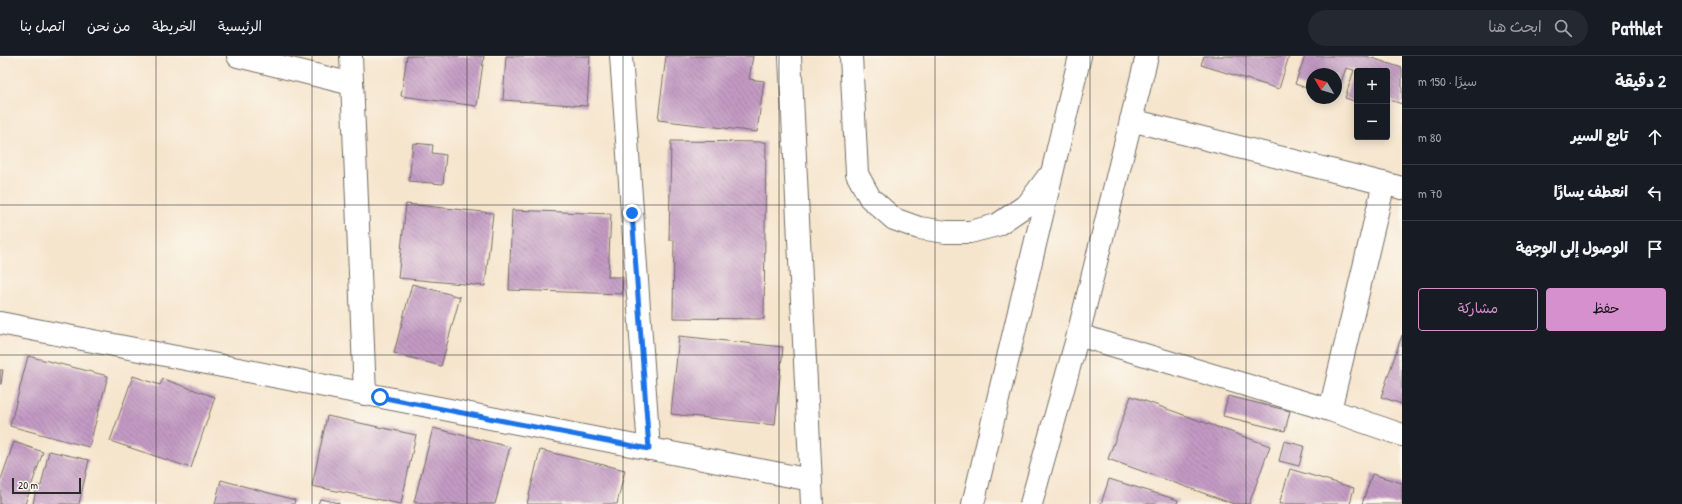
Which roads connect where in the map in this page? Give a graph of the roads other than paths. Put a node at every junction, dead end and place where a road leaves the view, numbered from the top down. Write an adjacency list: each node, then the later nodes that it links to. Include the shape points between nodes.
1 (238, 56): 8 (street)
2 (351, 56): 8 (street)
3 (621, 56): 17 (street)
4 (790, 56): 18 (street)
5 (851, 56): 10 (street, via 857,174 870,198 894,219 919,228 946,232 970,232 996,225 1028,204)
6 (1080, 56): 10 (street)
7 (1147, 56): 9 (street)
8 (352, 84): 14 (street)
9 (1131, 120): 11 (street); 13 (street)
10 (1052, 171): 20 (street)
11 (1393, 186): 15 (street)
12 (0, 323): 14 (street)
13 (1078, 335): 15 (street); 21 (street)
14 (366, 394): 17 (street)
15 (1330, 410): 16 (street)
16 (1402, 435)
17 (649, 449): 18 (street)
18 (810, 480): 19 (street)
19 (812, 504)
20 (973, 504)
21 (1030, 504)

